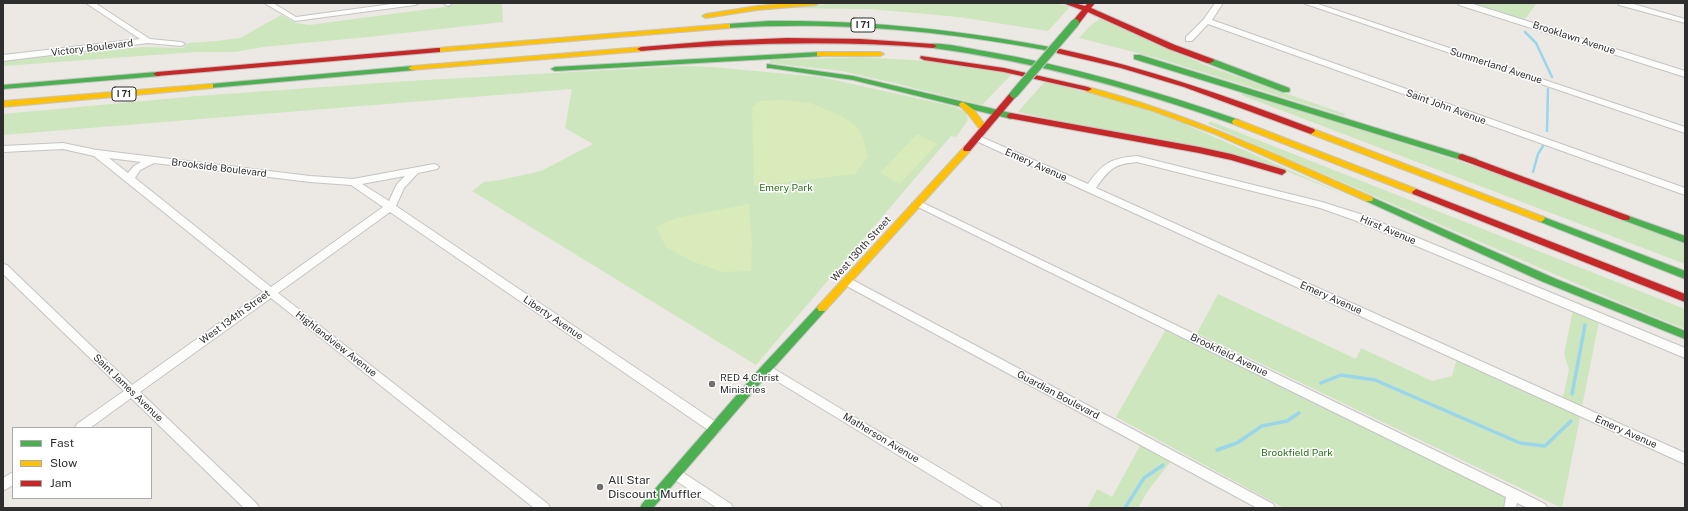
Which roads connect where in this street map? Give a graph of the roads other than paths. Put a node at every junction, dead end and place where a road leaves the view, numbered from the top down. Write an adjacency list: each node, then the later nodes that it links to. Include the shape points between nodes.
1 (90, 3): 17 (street)
2 (268, 3): 3 (street, via 295,19)
3 (415, 3)
4 (816, 3): 11 (main road, via 757,8 700,17)
5 (1066, 3): 10 (main road)
6 (1219, 3): 12 (street)
7 (1307, 3): 37 (street, Summerland Avenue)
8 (1462, 3): 28 (street, Brooklawn Avenue)
9 (1622, 3): 13 (street)
10 (1090, 6): 31 (main road, via 1178,49); 35 (main road, West 130th Street, bridge)
11 (811, 13)
12 (1207, 21): 16 (street); 50 (street, Saint John Avenue)
13 (1685, 21)
14 (597, 27): 24 (main road)
15 (1050, 36): 18 (main road)
16 (1189, 39)
17 (148, 41): 19 (street, Victory Boulevard); 23 (street, Victory Boulevard)
18 (1075, 41)
19 (181, 44)
20 (886, 55): 25 (main road, via 826,54)
21 (1129, 55): 42 (main road)
22 (917, 57): 57 (main road, via 982,66 1064,82 1179,117)
23 (3, 58)
24 (296, 62): 30 (main road, I 71); 55 (main road, I 71, via 739,25 876,25 988,37 1114,63 1196,89)
25 (691, 62): 26 (main road); 33 (main road, via 758,65 828,73)
26 (547, 69)
27 (461, 73): 29 (main road)
28 (1685, 74)
29 (246, 83): 32 (main road, I 71); 59 (main road, I 71, via 705,43 790,39 854,40 964,50 1062,68 1183,103)
30 (3, 87)
31 (1295, 93)
32 (3, 104)
33 (963, 105): 35 (main road); 36 (main road)
34 (1346, 112): 42 (main road)
35 (997, 114): 36 (main road, West 130th Street); 45 (main road, via 1199,150)
36 (984, 129): 38 (main road, West 130th Street)
37 (1685, 130)
38 (977, 138): 49 (street, Emery Avenue); 51 (main road, West 130th Street)
39 (3, 149): 40 (street, Brookside Boulevard, via 22,146 63,146)
40 (97, 153): 41 (street, Brookside Boulevard); 46 (street, Highlandview Avenue)
41 (152, 160): 46 (street, via 137,168); 47 (street, Brookside Boulevard)
42 (1474, 161): 53 (main road)
43 (434, 167): 44 (street, Brookside Boulevard)
44 (415, 171): 47 (street, Brookside Boulevard); 52 (street, via 400,186)
45 (1288, 174)
46 (128, 179): 58 (street, Highlandview Avenue)
47 (353, 182): 52 (street, Liberty Avenue)
48 (1308, 182): 57 (main road)
49 (1090, 189): 61 (street, Hirst Avenue, via 1104,168 1123,160 1137,159 1322,205 1357,217); 66 (street, Emery Avenue)
50 (1685, 192)
51 (917, 203): 56 (main road, West 130th Street); 70 (street, Brookfield Avenue)
52 (391, 207): 58 (street, West 134th Street); 65 (street, Liberty Avenue)
53 (1685, 240)
54 (3, 268): 63 (street, Saint James Avenue)
55 (1685, 275)
56 (847, 281): 62 (main road, West 130th Street); 76 (street, Guardian Boulevard)
57 (1556, 282): 60 (main road)
58 (270, 292): 63 (street, West 134th Street); 72 (street, Highlandview Avenue)
59 (1685, 298)
60 (1685, 335)
61 (1685, 353)
62 (766, 369): 65 (main road, West 130th Street); 75 (street, Matherson Avenue)
63 (131, 391): 64 (street, West 134th Street); 71 (street, Saint James Avenue)
64 (82, 427)
65 (715, 428): 67 (main road, West 130th Street)
66 (1685, 459)
67 (676, 474): 73 (main road, West 130th Street); 74 (street)
68 (12, 479): 69 (street)
69 (3, 485)
70 (1513, 494): 77 (street); 78 (street, Brookfield Avenue)
71 (253, 508)
72 (544, 508)
73 (646, 508)
74 (727, 508)
75 (996, 508)
76 (1270, 508)
77 (1510, 508)
78 (1541, 508)

